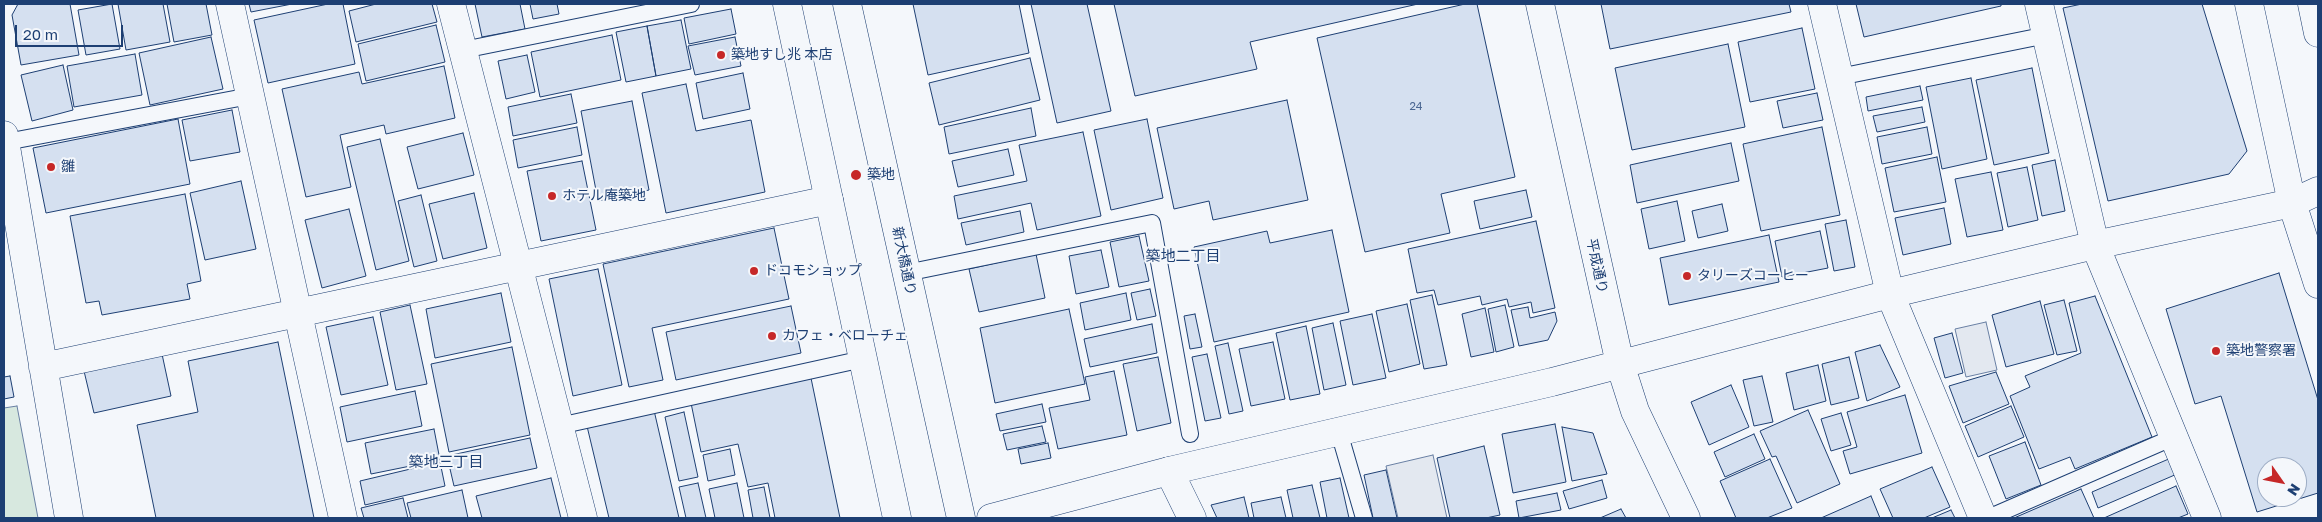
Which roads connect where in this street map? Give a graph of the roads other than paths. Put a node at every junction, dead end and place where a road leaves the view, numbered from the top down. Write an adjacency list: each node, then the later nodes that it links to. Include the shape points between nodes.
1 (230, 4): 15 (main road)
2 (451, 4): 13 (main road)
3 (691, 4): 13 (lane)
4 (787, 4): 18 (main road)
5 (846, 4): 22 (main road, 新大橋通り)
6 (1540, 4): 27 (main road, 平成通り)
7 (1822, 4): 14 (main road)
8 (2039, 4): 12 (main road)
9 (2250, 4): 19 (main road)
10 (2312, 4): 11 (main road)
11 (2318, 33)
12 (2047, 35): 14 (lane); 20 (main road)
13 (463, 50): 21 (main road)
14 (1839, 77): 24 (main road)
15 (250, 96): 16 (lane); 25 (main road)
16 (5, 138): 28 (main road)
17 (2318, 191): 19 (main road)
18 (829, 200): 21 (main road); 26 (main road)
19 (2292, 203): 20 (main road); 23 (main road)
20 (2096, 245): 24 (main road); 32 (main road)
21 (519, 265): 25 (main road); 29 (main road)
22 (906, 273): 31 (lane, via 1152,223); 38 (main road, 新大橋通り)
23 (2318, 284)
24 (1890, 294): 27 (main road); 43 (main road)
25 (298, 313): 28 (main road); 35 (main road)
26 (863, 359): 29 (lane); 37 (main road)
27 (1620, 364): 30 (main road); 42 (main road, 平成通り, via 1635,411)
28 (42, 367): 34 (main road)
29 (559, 426): 36 (main road)
30 (1339, 432): 33 (main road); 41 (lane)
31 (1190, 434)
32 (2174, 436): 44 (lane); 45 (main road)
33 (1169, 471): 39 (main road); 40 (main road)
34 (69, 518)
35 (343, 518)
36 (583, 518)
37 (897, 518)
38 (961, 518)
39 (991, 518)
40 (1192, 518)
41 (1364, 518)
42 (1686, 518)
43 (1983, 518)
44 (1988, 518)
45 (2207, 518)

